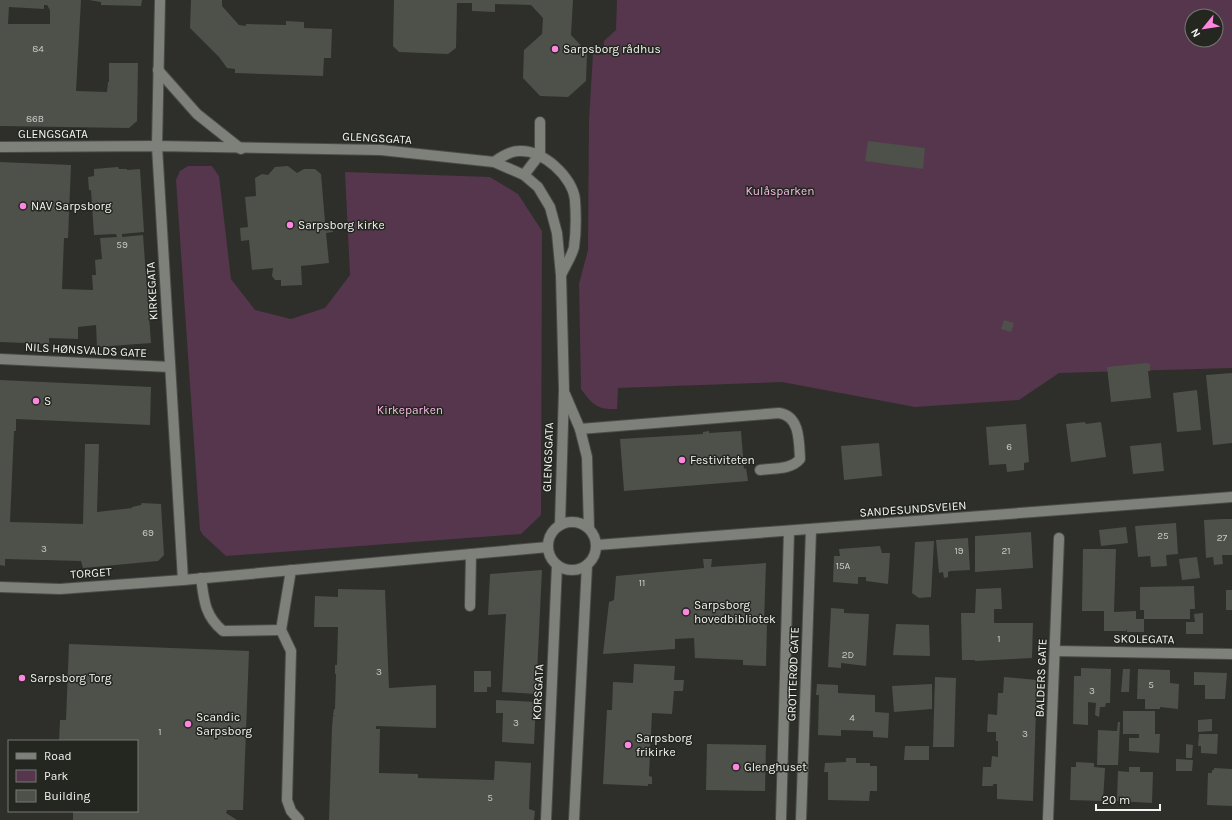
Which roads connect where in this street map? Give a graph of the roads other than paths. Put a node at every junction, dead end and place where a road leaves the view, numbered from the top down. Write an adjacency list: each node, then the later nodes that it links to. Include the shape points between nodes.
1 (160, 0): 2 (street, KIRKEGATA)
2 (158, 70): 4 (street, KIRKEGATA); 6 (street, via 197,114)
3 (540, 122): 7 (street)
4 (157, 146): 5 (street, GLENGSGATA); 6 (street, GLENGSGATA); 12 (street, KIRKEGATA)
5 (0, 147)
6 (241, 148): 8 (street, GLENGSGATA, via 381,150)
7 (540, 154): 8 (street, via 520,151 509,153); 9 (street); 10 (street, via 557,166 575,198 574,247)
8 (494, 162): 9 (street, GLENGSGATA)
9 (524, 175): 10 (street, GLENGSGATA, via 538,187 550,207 557,233)
10 (561, 275): 13 (street, GLENGSGATA)
11 (0, 360): 12 (street, NILS HØNSVALDS GATE)
12 (170, 367): 29 (street, KIRKEGATA)
13 (564, 390): 14 (street, GLENGSGATA); 17 (street, GLENGSGATA)
14 (580, 429): 15 (street, via 788,414 795,421 800,459 789,466); 18 (street, GLENGSGATA, via 586,457)
15 (760, 470)
16 (1232, 497): 19 (street, SANDESUNDSVEIEN)
17 (560, 525): 18 (street, via 576,522); 23 (street, via 551,534)
18 (590, 528): 22 (street)
19 (811, 530): 20 (street, SANDESUNDSVEIEN); 39 (street, GROTTERØD GATE)
20 (789, 531): 22 (street, SANDESUNDSVEIEN); 38 (street, GROTTERØD GATE)
21 (1059, 538): 33 (street, BALDERS GATE)
22 (597, 545): 26 (street, via 596,553)
23 (548, 547): 24 (street, TORGET); 25 (street)
24 (472, 554): 27 (street, TORGET); 31 (street)
25 (557, 564): 26 (street, via 572,570); 36 (street, KORSGATA)
26 (587, 565): 37 (street)
27 (291, 570): 28 (street, TORGET); 32 (street)
28 (201, 578): 29 (street, TORGET); 32 (street, via 204,604 213,623 223,631)
29 (183, 580): 30 (street, TORGET, via 60,588)
30 (0, 587)
31 (470, 606)
32 (282, 630): 35 (street, via 291,651 287,800 291,811)
33 (1055, 651): 34 (street, SKOLEGATA); 40 (street, BALDERS GATE)
34 (1232, 654)
35 (299, 820)
36 (546, 820)
37 (574, 820)
38 (781, 820)
39 (801, 820)
40 (1048, 820)

